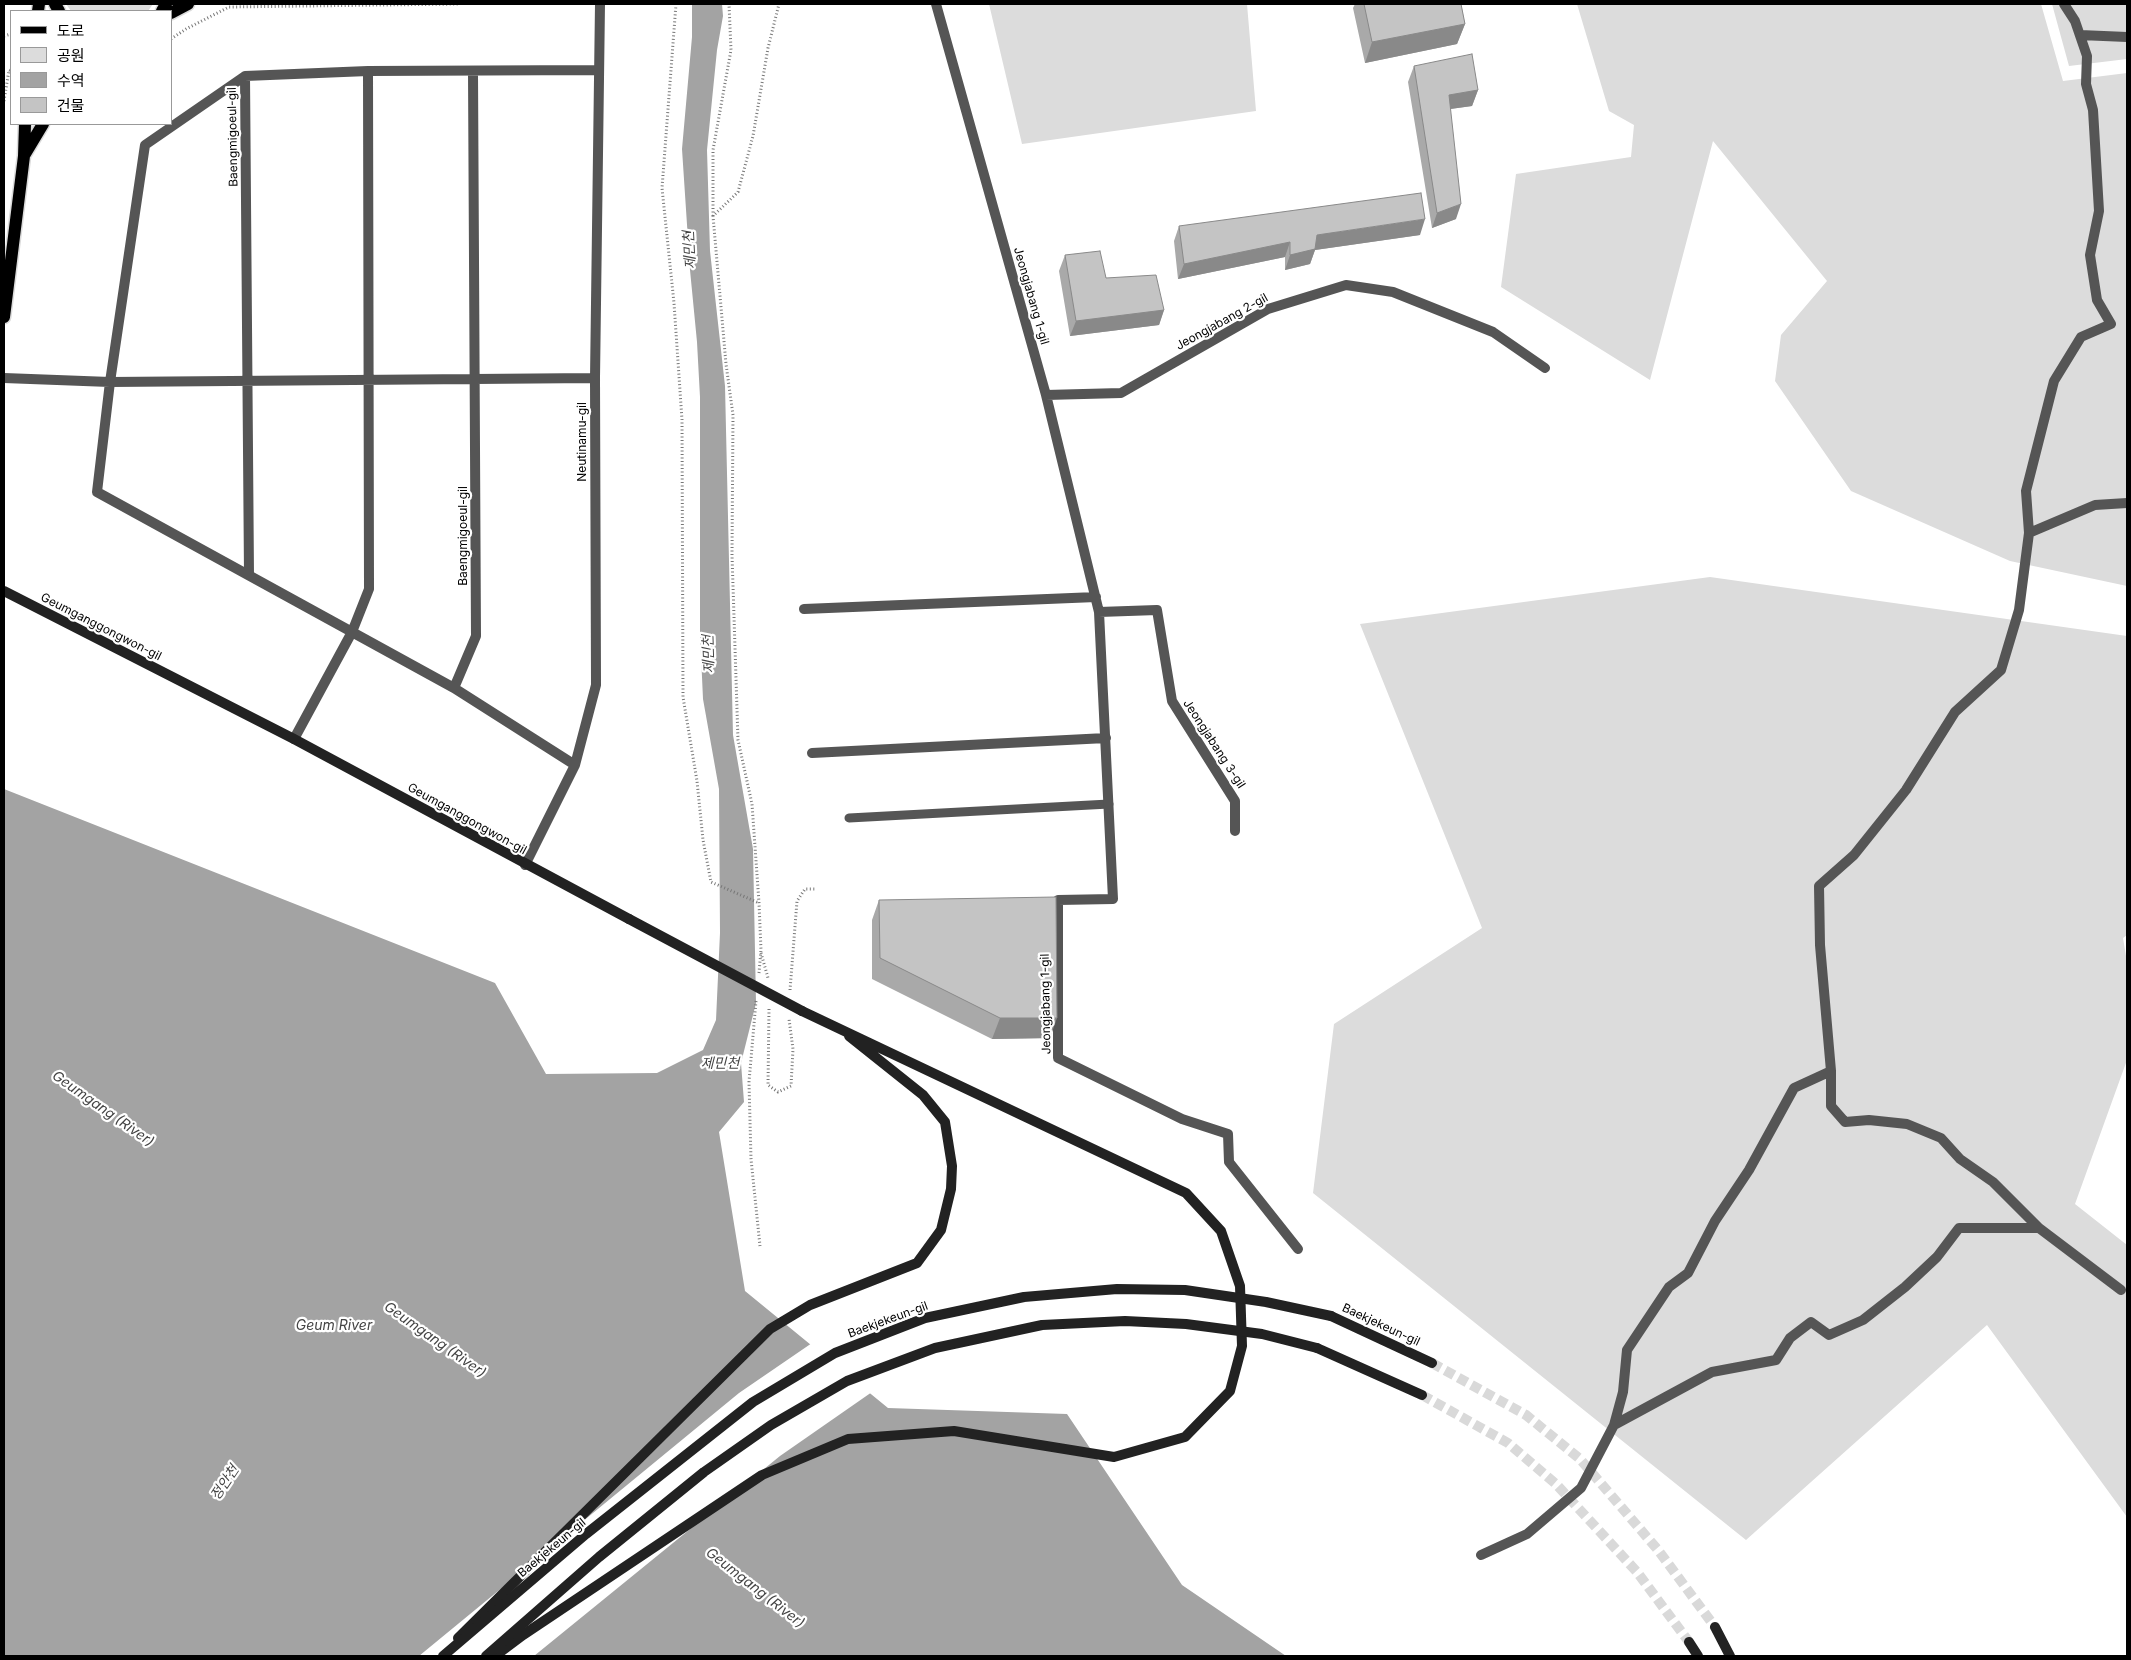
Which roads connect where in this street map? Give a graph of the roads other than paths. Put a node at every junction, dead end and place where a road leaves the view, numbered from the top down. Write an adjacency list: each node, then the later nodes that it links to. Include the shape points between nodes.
1 (188, 4): 5 (main road)
2 (600, 4): 8 (street, Neutinamu-gil)
3 (936, 4): 23 (street, Jeongjabang 1-gil)
4 (2064, 4): 6 (street)
5 (172, 12)
6 (2080, 35): 7 (street); 25 (street, via 2087,56 2086,84 2093,110 2098,176 2099,211 2090,255 2097,300 2111,324 2081,338 2054,381 2026,491)
7 (2127, 37)
8 (599, 70): 10 (street); 18 (street, Neutinamu-gil)
9 (368, 71): 10 (street); 11 (street); 21 (street)
10 (472, 72): 19 (street, Baengmigoeul-gil)
11 (245, 76): 20 (street, Baengmigoeul-gil); 22 (street, Baengmigoeul-gil, via 145,144)
12 (24, 125): 14 (main road)
13 (41, 125): 14 (main road)
14 (24, 156): 15 (main road)
15 (4, 317)
16 (1545, 368): 23 (street, Jeongjabang 2-gil, via 1493,332 1393,292 1346,285 1268,309 1121,393)
17 (4, 378): 22 (street)
18 (595, 378): 19 (street); 36 (street, Neutinamu-gil, via 596,685)
19 (475, 379): 21 (street); 32 (street, Baengmigoeul-gil, via 476,636)
20 (248, 380): 21 (street); 22 (street); 26 (street, Baengmigoeul-gil)
21 (369, 380): 31 (street, via 369,589)
22 (110, 382): 26 (street, Baengmigoeul-gil, via 97,492)
23 (1046, 395): 28 (street, Jeongjabang 1-gil)
24 (2127, 503): 25 (street, via 2095,505)
25 (2029, 533): 42 (street, via 2019,610 2001,670 1954,712 1906,790 1854,855 1819,886 1820,945)
26 (249, 575): 31 (street, Baengmigoeul-gil)
27 (4, 591): 34 (main road, Geumganggongwon-gil)
28 (1096, 597): 29 (street); 30 (street, Jeongjabang 1-gil)
29 (804, 609)
30 (1099, 612): 33 (street, Jeongjabang 1-gil); 39 (street, Jeongjabang 3-gil, via 1157,610 1172,701 1235,801)
31 (352, 632): 32 (street, Baengmigoeul-gil); 34 (street)
32 (454, 688): 36 (street, Baengmigoeul-gil)
33 (1106, 738): 35 (street); 37 (street, Jeongjabang 1-gil)
34 (294, 739): 40 (main road, Geumganggongwon-gil)
35 (812, 753)
36 (574, 765): 40 (street, Neutinamu-gil)
37 (1109, 804): 38 (lane); 44 (street, Jeongjabang 1-gil, via 1113,898 1058,900 1058,1058 1182,1119 1228,1134 1229,1162)
38 (849, 818)
39 (1235, 831)
40 (526, 865): 41 (main road, Geumganggongwon-gil, bridge)
41 (835, 1026): 52 (main road, bridge, via 922,1095 945,1122 952,1166 951,1189 941,1230 917,1263 810,1305 770,1329); 54 (main road, via 1186,1193 1221,1231 1240,1286 1242,1346 1230,1391 1185,1437 1114,1457 954,1432 848,1439 762,1475)
42 (1831, 1072): 43 (street, via 1831,1106 1845,1122 1869,1120 1907,1124 1942,1138 1960,1159 1993,1182); 48 (street, via 1794,1088 1688,1273 1669,1287 1627,1350 1623,1392)
43 (2039, 1228): 45 (street); 48 (street, via 1959,1228 1937,1257 1863,1320 1828,1335 1811,1322 1790,1338 1776,1360 1712,1372)
44 (1298, 1249)
45 (2120, 1290)
46 (1432, 1363): 52 (main road, Baekjekeun-gil, bridge, via 1331,1316 1185,1290 1116,1289 1024,1297 926,1318 835,1353 754,1402 586,1534)
47 (1422, 1395): 53 (main road, bridge, via 1317,1348 1262,1334 1186,1324 1125,1321 1042,1325 935,1348 847,1381 770,1426 704,1472 600,1556)
48 (1614, 1425): 49 (street, via 1581,1488 1527,1534)
49 (1481, 1555)
50 (1715, 1627): 56 (main road)
51 (1689, 1642): 55 (main road)
52 (442, 1656)
53 (486, 1656)
54 (495, 1656)
55 (1698, 1656)
56 (1730, 1656)

